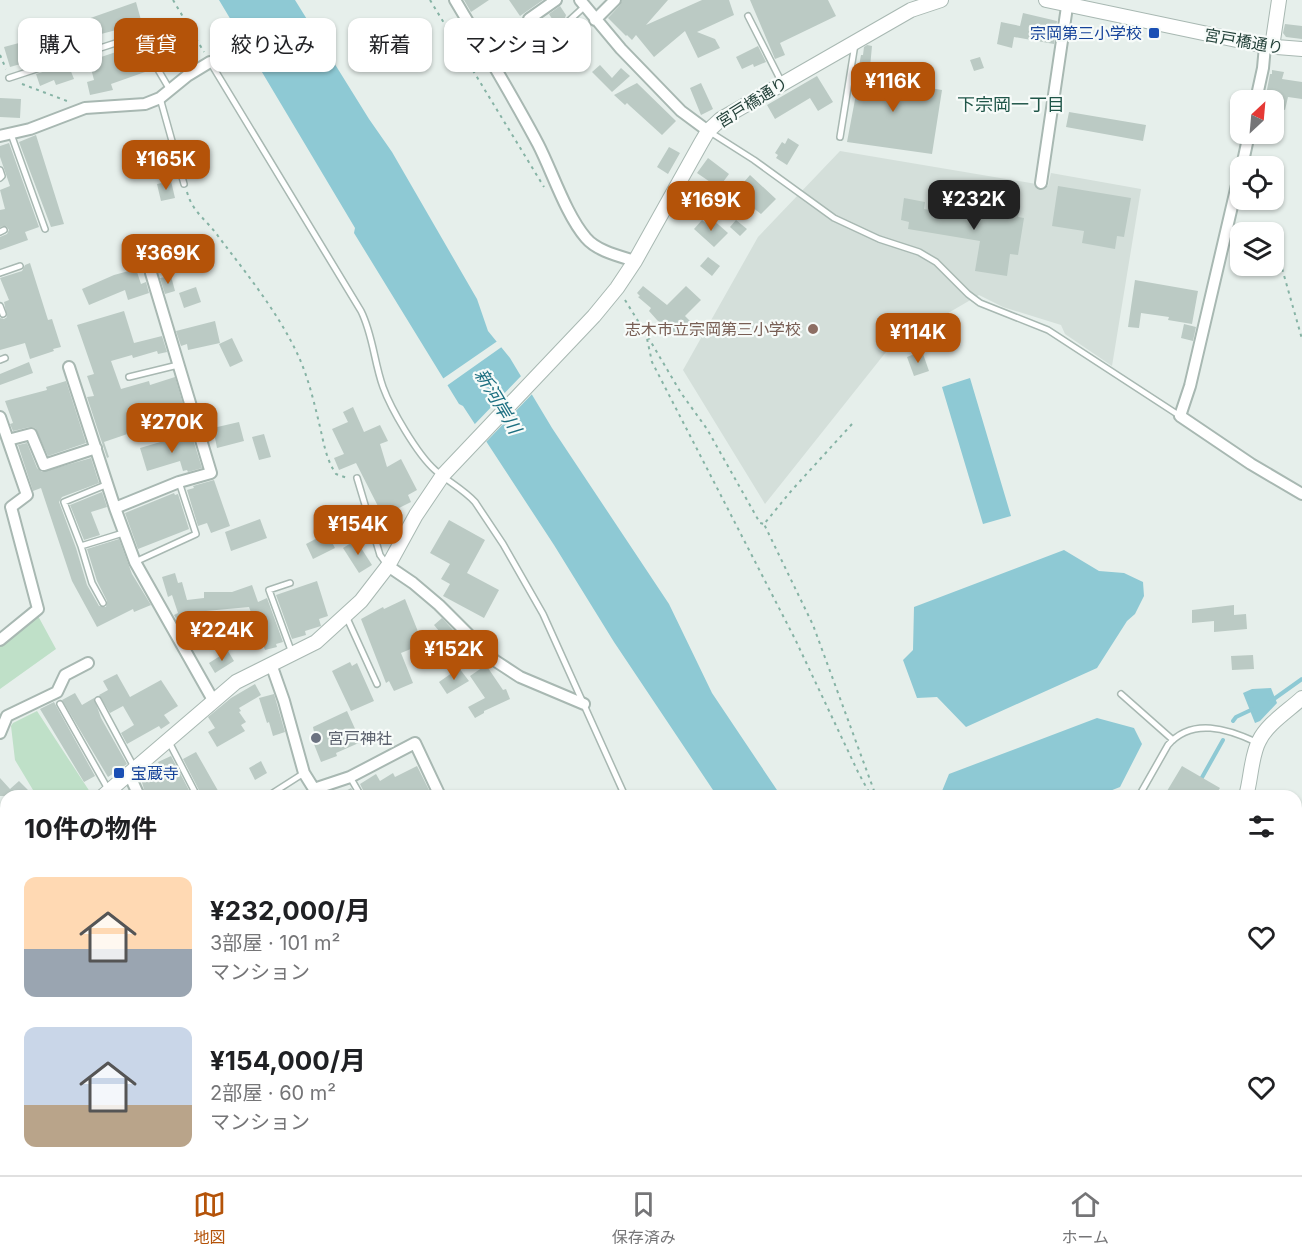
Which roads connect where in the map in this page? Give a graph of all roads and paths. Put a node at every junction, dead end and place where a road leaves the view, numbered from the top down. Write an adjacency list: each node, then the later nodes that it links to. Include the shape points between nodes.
1 (173, 0): 19 (path)
2 (430, 0): 34 (path)
3 (455, 0): 37 (street, via 538,145 585,237 593,245)
4 (556, 0): 12 (street)
5 (615, 0): 14 (street)
6 (1046, 0): 9 (street, 宮戸橋通り)
7 (1279, 0): 16 (street)
8 (932, 1): 15 (street, 宮戸橋通り)
9 (1068, 2): 16 (street, 宮戸橋通り); 32 (street)
10 (582, 4): 13 (lane); 14 (street)
11 (748, 16): 22 (lane)
12 (530, 18)
13 (568, 18)
14 (595, 20): 27 (street, via 681,111)
15 (855, 41): 22 (street, 宮戸橋通り); 29 (lane)
16 (1269, 46): 17 (street, 宮戸橋通り); 24 (street)
17 (1302, 50)
18 (0, 55): 21 (path)
19 (210, 62): 23 (street)
20 (216, 72): 57 (lane, via 361,311 393,408 425,459)
21 (9, 78): 23 (lane, via 143,34 150,56); 26 (path)
22 (782, 83): 27 (street, 宮戸橋通り, via 721,118)
23 (170, 90): 25 (street)
24 (1258, 90)
25 (160, 99): 26 (street, via 145,104); 33 (lane)
26 (84, 108): 28 (street)
27 (708, 131): 37 (street, 宮戸橋通り); 50 (lane, via 834,218 879,240 919,252 936,262 980,303 1048,330)
28 (6, 135): 36 (lane)
29 (840, 137)
30 (0, 170): 31 (lane)
31 (0, 178)
32 (1041, 183)
33 (184, 184): 58 (path, via 190,204 245,272 297,353 331,466 336,474)
34 (546, 191)
35 (1231, 210): 50 (street, via 1190,386)
36 (45, 229)
37 (635, 261): 42 (street, 宮戸橋通り)
38 (20, 266): 39 (lane)
39 (0, 273)
40 (151, 273): 47 (street)
41 (1284, 275): 46 (path)
42 (617, 288): 45 (path); 57 (street, 宮戸橋通り)
43 (0, 306): 44 (lane)
44 (3, 314)
45 (646, 334): 63 (path); 99 (path, via 652,362 790,629)
46 (1302, 339)
47 (180, 364): 49 (lane); 52 (street)
48 (69, 367): 56 (street)
49 (129, 377)
50 (1179, 416): 61 (street)
51 (0, 417): 55 (street)
52 (195, 424): 54 (lane); 59 (street, via 212,473)
53 (852, 424): 63 (path)
54 (155, 437)
55 (8, 440): 56 (street, via 32,434 44,465); 71 (street, via 27,495 11,507 38,609)
56 (96, 448): 60 (street)
57 (443, 475): 67 (street, 宮戸橋通り); 81 (lane, via 475,502 503,544 543,614)
58 (357, 478): 67 (lane, via 380,555)
59 (179, 482): 62 (street); 66 (lane, via 196,534)
60 (108, 484): 62 (street); 65 (lane, via 64,502)
61 (1302, 495)
62 (115, 508): 64 (street)
63 (764, 524): 100 (path, via 813,625)
64 (124, 533): 65 (lane); 66 (street)
65 (81, 546): 69 (lane, via 92,583)
66 (135, 561): 79 (street)
67 (388, 566): 70 (street, 宮戸橋通り); 81 (street, via 439,605 494,660 520,677)
68 (290, 583): 72 (lane, via 269,590)
69 (103, 603)
70 (346, 616): 72 (street, 宮戸橋通り, via 316,642); 75 (lane)
71 (0, 640)
72 (292, 655): 74 (street, 宮戸橋通り)
73 (88, 663): 82 (street, via 64,675 57,692 7,716)
74 (271, 664): 79 (street, 宮戸橋通り, via 236,682); 87 (street)
75 (377, 684)
76 (1121, 694): 83 (lane)
77 (1302, 698): 85 (street, via 1264,732)
78 (98, 700): 86 (lane)
79 (213, 700): 84 (street, 宮戸橋通り)
80 (60, 704): 89 (lane)
81 (584, 704): 98 (lane)
82 (0, 733)
83 (1173, 740): 85 (lane, via 1199,728 1215,727); 101 (lane)
84 (168, 741): 86 (street, 宮戸橋通り); 92 (lane)
85 (1258, 743): 102 (street)
86 (132, 772): 90 (street, 宮戸橋通り); 91 (street)
87 (304, 773): 93 (lane); 94 (street)
88 (350, 777): 95 (street); 96 (lane); 97 (street, via 415,743)
89 (104, 790)
90 (111, 790)
91 (137, 790)
92 (194, 790)
93 (277, 790)
94 (314, 790)
95 (322, 790)
96 (358, 790)
97 (437, 790)
98 (622, 790)
99 (868, 790)
100 (874, 790)
101 (1143, 790)
102 (1248, 790)

